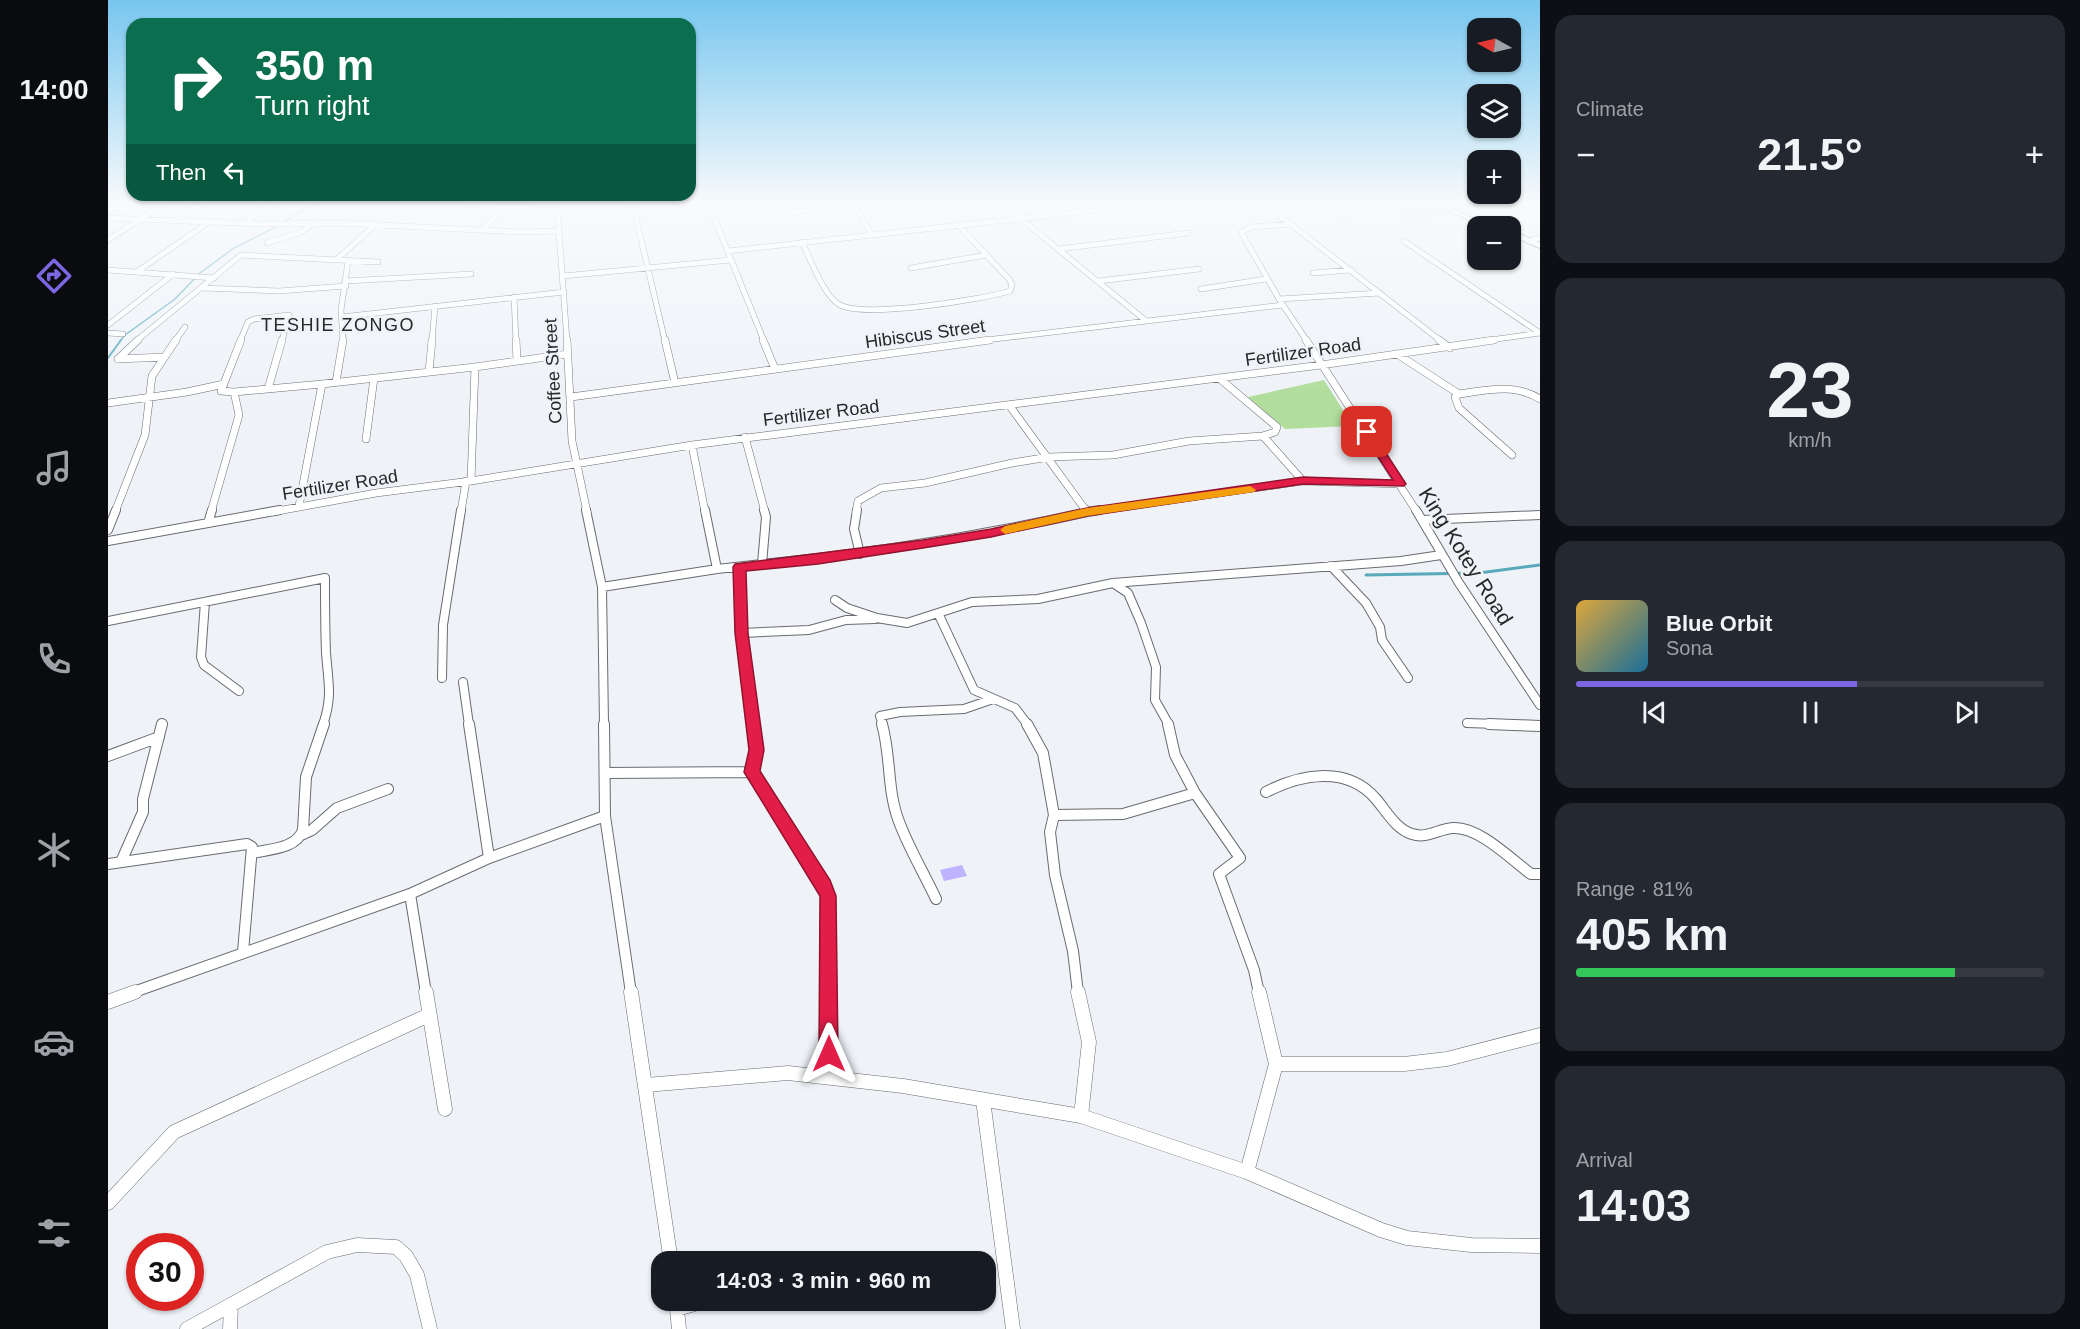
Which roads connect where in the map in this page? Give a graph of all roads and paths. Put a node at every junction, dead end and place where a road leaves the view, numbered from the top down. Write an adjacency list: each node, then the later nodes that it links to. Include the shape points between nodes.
1 (144, 267): 18 (street)
2 (227, 267): 23 (street)
3 (347, 267): 26 (street)
4 (562, 267): 22 (street, Coffee Street)
5 (648, 267): 22 (street); 53 (street)
6 (734, 267): 48 (street)
7 (815, 267): 9 (street, via 838,305 866,311 1002,295 1012,285)
8 (917, 267): 14 (street)
9 (996, 267)
10 (1082, 267): 25 (street)
11 (1259, 267): 24 (street, King Kotey Road)
12 (1347, 267): 17 (street)
13 (1442, 267): 39 (street)
14 (911, 268)
15 (1199, 269): 25 (street)
16 (108, 270): 18 (street)
17 (1351, 270): 19 (street); 30 (street)
18 (138, 271): 20 (street)
19 (1313, 273)
20 (173, 274): 23 (street); 36 (street)
21 (471, 274): 26 (street)
22 (563, 276): 29 (street, Coffee Street)
23 (214, 278): 27 (street)
24 (1266, 279): 28 (street); 32 (street, King Kotey Road)
25 (1099, 281): 35 (street)
26 (346, 284): 27 (street, via 279,291); 34 (street)
27 (202, 288): 44 (street, via 118,359)
28 (1201, 289)
29 (564, 292): 31 (street); 42 (street, Coffee Street)
30 (1380, 293): 32 (street, Hibiscus Street); 41 (street)
31 (514, 297): 33 (street); 45 (street)
32 (1281, 302): 35 (street, Hibiscus Street); 46 (street, King Kotey Road)
33 (435, 306): 34 (street); 49 (street)
34 (342, 317): 52 (street, via 343,342)
35 (1145, 320): 48 (street, Hibiscus Street)
36 (108, 325)
37 (185, 327): 44 (street)
38 (108, 333): 40 (street)
39 (1540, 333): 41 (street, Fertilizer Road)
40 (123, 334)
41 (1450, 348): 43 (street, Fertilizer Road)
42 (568, 354): 45 (street); 59 (street, Coffee Street)
43 (1396, 354): 46 (street, Fertilizer Road); 58 (street)
44 (164, 357): 60 (street, via 152,376)
45 (517, 360): 47 (street)
46 (1321, 365): 51 (street, Fertilizer Road); 73 (street, King Kotey Road)
47 (475, 367): 49 (street); 71 (street)
48 (775, 369): 53 (street, Hibiscus Street)
49 (429, 372): 50 (street)
50 (374, 378): 52 (street); 66 (street)
51 (1219, 378): 63 (street, Fertilizer Road); 64 (street, via 1277,427 1275,432)
52 (336, 382): 55 (street)
53 (675, 383): 59 (street, Hibiscus Street)
54 (224, 384): 56 (street, via 250,320 290,315); 57 (street, via 222,392); 60 (street)
55 (322, 384): 56 (street); 74 (street)
56 (268, 389): 57 (street)
57 (234, 392): 78 (street, via 239,415)
58 (1459, 394): 61 (street, via 1529,391); 68 (street, via 1455,397 1459,408)
59 (572, 397): 70 (street, Coffee Street)
60 (151, 398): 62 (street); 79 (street, via 145,435)
61 (1540, 399)
62 (108, 403)
63 (1009, 405): 65 (street, Fertilizer Road); 69 (street)
64 (1263, 436): 69 (street, via 1189,441 1113,455); 72 (street)
65 (745, 437): 67 (street, Fertilizer Road); 83 (street, via 766,517)
66 (366, 439)
67 (692, 445): 70 (street, Fertilizer Road); 86 (street)
68 (1512, 455)
69 (1049, 457): 75 (street); 81 (street, via 871,492 858,501 854,529)
70 (576, 464): 71 (street, Fertilizer Road); 88 (street, Coffee Street)
71 (468, 481): 74 (street, Fertilizer Road); 95 (street, via 443,625)
72 (1303, 481): 73 (street); 75 (street)
73 (1401, 484): 77 (street, King Kotey Road)
74 (299, 506): 78 (street, Fertilizer Road)
75 (1087, 512): 81 (street, via 970,537)
76 (1540, 515): 77 (street)
77 (1422, 520): 82 (street, King Kotey Road)
78 (207, 523): 80 (street, Fertilizer Road)
79 (108, 530)
80 (108, 541)
81 (860, 554): 83 (street)
82 (1444, 559): 84 (street); 100 (street, King Kotey Road)
83 (762, 564): 85 (street)
84 (1331, 566): 87 (street); 96 (street, via 1366,603 1380,627 1382,640)
85 (739, 567): 86 (street); 94 (street)
86 (717, 569): 88 (street)
87 (1113, 583): 91 (street, via 1038,599 972,602); 110 (street, via 1128,593 1141,623 1156,667 1155,700 1170,728 1175,755)
88 (602, 587): 107 (street, Coffee Street)
89 (835, 600): 92 (street)
90 (205, 602): 93 (street); 98 (street, via 201,657 204,665); 113 (street, via 326,580 330,705 306,777)
91 (938, 613): 92 (street, via 907,623); 99 (street, via 974,690)
92 (877, 618): 94 (street, via 846,620 809,630)
93 (108, 621)
94 (742, 633): 106 (street, via 756,750)
95 (442, 678)
96 (1408, 678)
97 (463, 682): 115 (street)
98 (239, 691)
99 (993, 699): 111 (street, via 1015,708 1043,753); 120 (street, via 964,710 880,716 889,748 888,775 898,819)
100 (1540, 705)
101 (1467, 723): 103 (street)
102 (162, 724): 104 (street)
103 (1540, 726)
104 (159, 737): 105 (street); 116 (street, via 143,812)
105 (108, 756)
106 (752, 772): 107 (street); 126 (street, via 828,896)
107 (605, 773): 112 (street, Coffee Street)
108 (388, 789): 113 (street, via 338,808 323,818 314,831)
109 (1266, 792): 118 (street, via 1290,778 1335,777 1368,790 1402,829 1413,835 1465,829 1532,874)
110 (1195, 793): 111 (street, via 1123,814); 125 (street, via 1240,858 1219,874 1254,970)
111 (1054, 815): 130 (street, via 1050,832 1055,874 1089,1042)
112 (605, 816): 115 (street); 127 (street, Coffee Street)
113 (301, 835): 114 (street, via 294,843)
114 (252, 853): 116 (street, via 247,844); 121 (street)
115 (489, 858): 119 (street)
116 (121, 862): 117 (street)
117 (108, 864)
118 (1540, 874)
119 (410, 894): 121 (street); 123 (street)
120 (936, 899)
121 (243, 952): 122 (street)
122 (108, 1002)
123 (429, 1015): 129 (street); 132 (street, via 174,1132)
124 (1540, 1035): 125 (street, via 1447,1059 1404,1064)
125 (1276, 1064): 131 (street)
126 (829, 1077): 127 (street, via 788,1073); 128 (street)
127 (646, 1085): 134 (street, Coffee Street)
128 (983, 1100): 130 (street); 141 (street)
129 (445, 1109)
130 (1081, 1116): 131 (street)
131 (1247, 1172): 133 (street, via 1407,1238 1471,1245)
132 (108, 1203)
133 (1540, 1246)
134 (669, 1251)
135 (231, 1305): 137 (street); 138 (street); 139 (street, via 327,1252 357,1245 396,1247 417,1275)
136 (677, 1311): 140 (street)
137 (187, 1329)
138 (230, 1329)
139 (430, 1329)
140 (679, 1329)
141 (1013, 1329)

